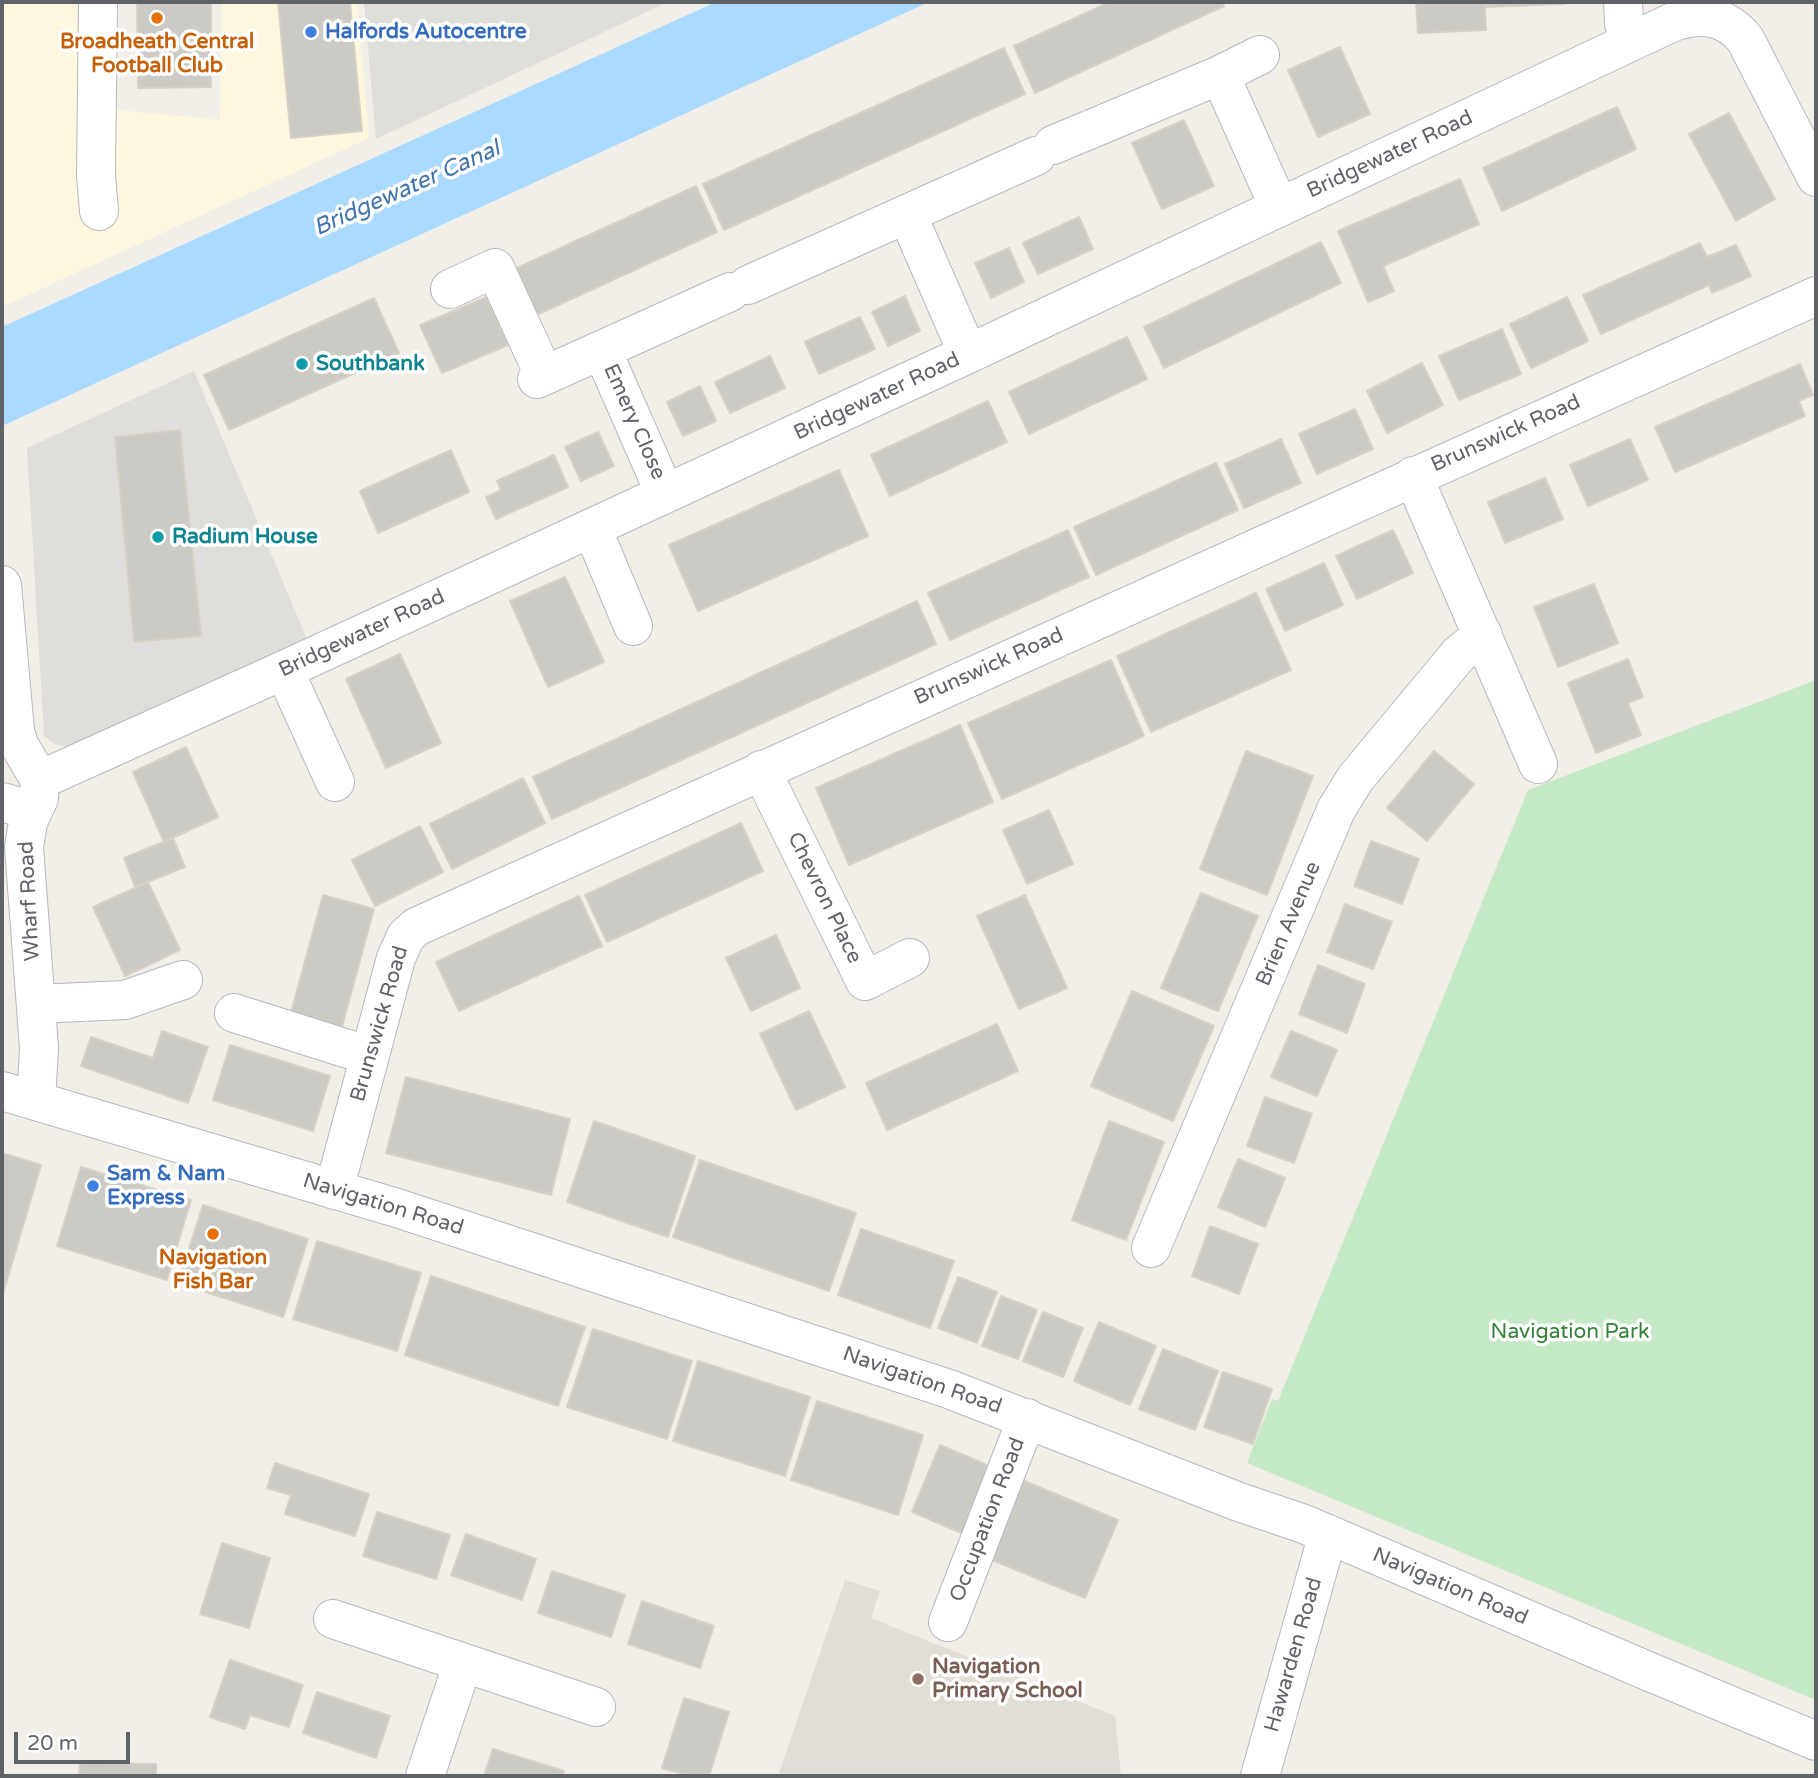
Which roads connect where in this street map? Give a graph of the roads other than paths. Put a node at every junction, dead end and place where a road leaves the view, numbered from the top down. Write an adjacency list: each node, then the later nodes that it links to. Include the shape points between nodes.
1 (97, 2): 8 (street)
2 (1623, 2): 3 (street, via 1624,24)
3 (1632, 41): 6 (street, Bridgewater Road, via 1690,17 1712,17 1732,26 1745,39); 7 (street, Bridgewater Road)
4 (1261, 55): 5 (street, Emery Close)
5 (1220, 75): 7 (street); 9 (street, Emery Close)
6 (1816, 177)
7 (1279, 207): 13 (street, Bridgewater Road)
8 (99, 211)
9 (907, 215): 12 (street, Emery Close); 13 (street)
10 (450, 289): 12 (street, Emery Close, via 495,268 541,377)
11 (1816, 296): 14 (street, Brunswick Road)
12 (602, 350): 15 (street, Emery Close)
13 (968, 354): 15 (street, Bridgewater Road)
14 (1413, 476): 19 (street); 22 (street, Brunswick Road)
15 (665, 494): 16 (street, Bridgewater Road)
16 (592, 528): 18 (street); 20 (street, Bridgewater Road)
17 (2, 585): 24 (street)
18 (633, 626)
19 (1483, 635): 21 (street); 32 (street, Brien Avenue, via 1459,654 1355,779 1336,810)
20 (284, 670): 23 (street); 24 (street, Bridgewater Road)
21 (1538, 764)
22 (761, 770): 25 (street, Chevron Place, via 865,981); 29 (street, Brunswick Road, via 416,927 405,936 396,958)
23 (335, 782)
24 (25, 797): 27 (street, Wharf Road, via 24,847)
25 (911, 958)
26 (183, 980): 27 (street, via 125,1000)
27 (36, 1004): 30 (street, Wharf Road, via 40,1065)
28 (234, 1013): 29 (street)
29 (370, 1055): 31 (street, Brunswick Road)
30 (19, 1096): 31 (street, Navigation Road)
31 (334, 1190): 33 (street, Navigation Road, via 657,1292)
32 (1151, 1248)
33 (1027, 1418): 34 (street, Navigation Road); 36 (street, Occupation Road)
34 (1328, 1534): 39 (street, Navigation Road); 41 (street, Hawarden Road)
35 (333, 1619): 37 (street)
36 (948, 1622)
37 (463, 1663): 38 (street); 40 (street)
38 (596, 1707)
39 (1816, 1741)
40 (425, 1776)
41 (1260, 1776)

